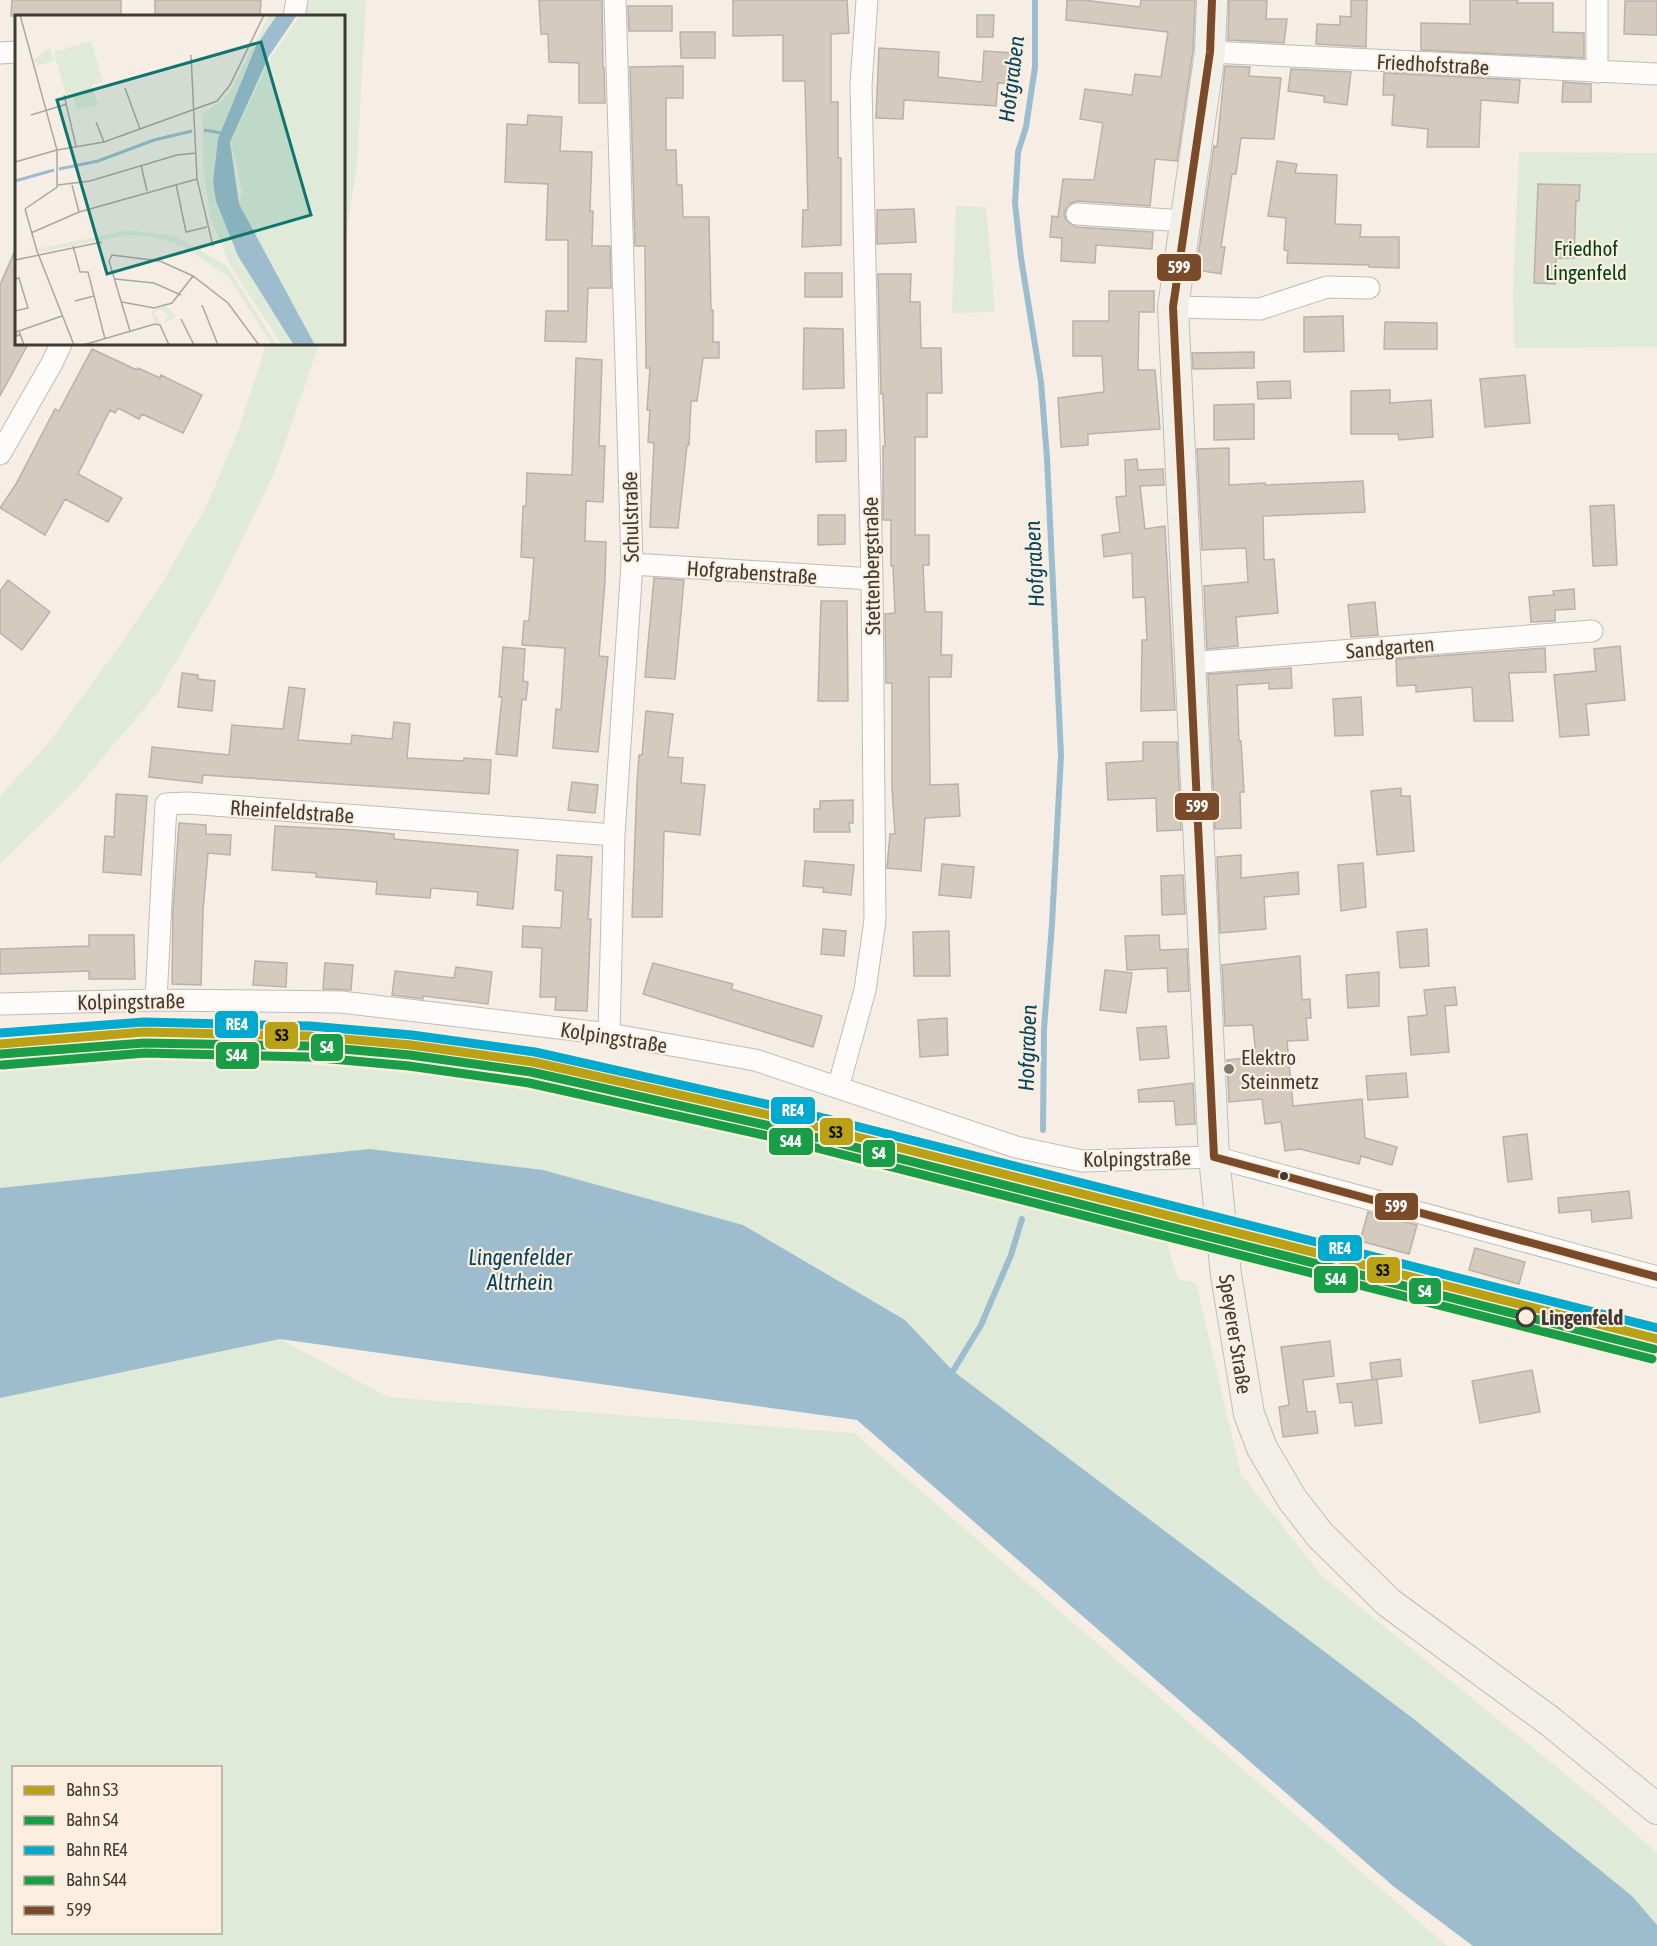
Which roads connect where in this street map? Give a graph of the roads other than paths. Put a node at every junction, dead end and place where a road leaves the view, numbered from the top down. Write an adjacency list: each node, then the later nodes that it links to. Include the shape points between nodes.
1 (297, 0): 6 (street)
2 (615, 0): 16 (street, Schulstraße)
3 (867, 0): 17 (street, Stettenbergstraße, via 861,85)
4 (1212, 0): 7 (main road, Speyerer Straße)
5 (1597, 0): 8 (street)
6 (294, 15)
7 (1210, 52): 8 (street, Friedhofstraße); 11 (main road, Speyerer Straße)
8 (1597, 72): 9 (street, Friedhofstraße)
9 (1657, 74)
10 (1077, 214): 11 (street)
11 (1185, 221): 13 (main road, Speyerer Straße)
12 (1370, 288): 13 (street, via 1327,287 1260,309)
13 (1173, 307): 19 (main road, Speyerer Straße)
14 (61, 345): 15 (street)
15 (0, 454)
16 (632, 564): 17 (street, Hofgrabenstraße); 20 (street, Schulstraße)
17 (872, 579): 24 (street, Stettenbergstraße, via 874,920 865,990)
18 (1592, 630): 19 (street, Sandgarten)
19 (1189, 663): 25 (main road, Speyerer Straße)
20 (614, 835): 21 (street, Rheinfeldstraße, via 166,804); 23 (street, Schulstraße)
21 (156, 1000): 22 (street, Kolpingstraße); 23 (street, Kolpingstraße, via 341,1002)
22 (0, 1004)
23 (609, 1034): 24 (street, Kolpingstraße, via 755,1060)
24 (838, 1088): 25 (street, Kolpingstraße, via 1016,1147 1082,1161)
25 (1214, 1157): 26 (street, Kolpingstraße); 27 (main road, Speyerer Straße, via 1226,1275 1249,1413 1262,1448 1292,1499 1320,1535 1388,1602 1551,1722)
26 (1657, 1277)
27 (1657, 1809)

